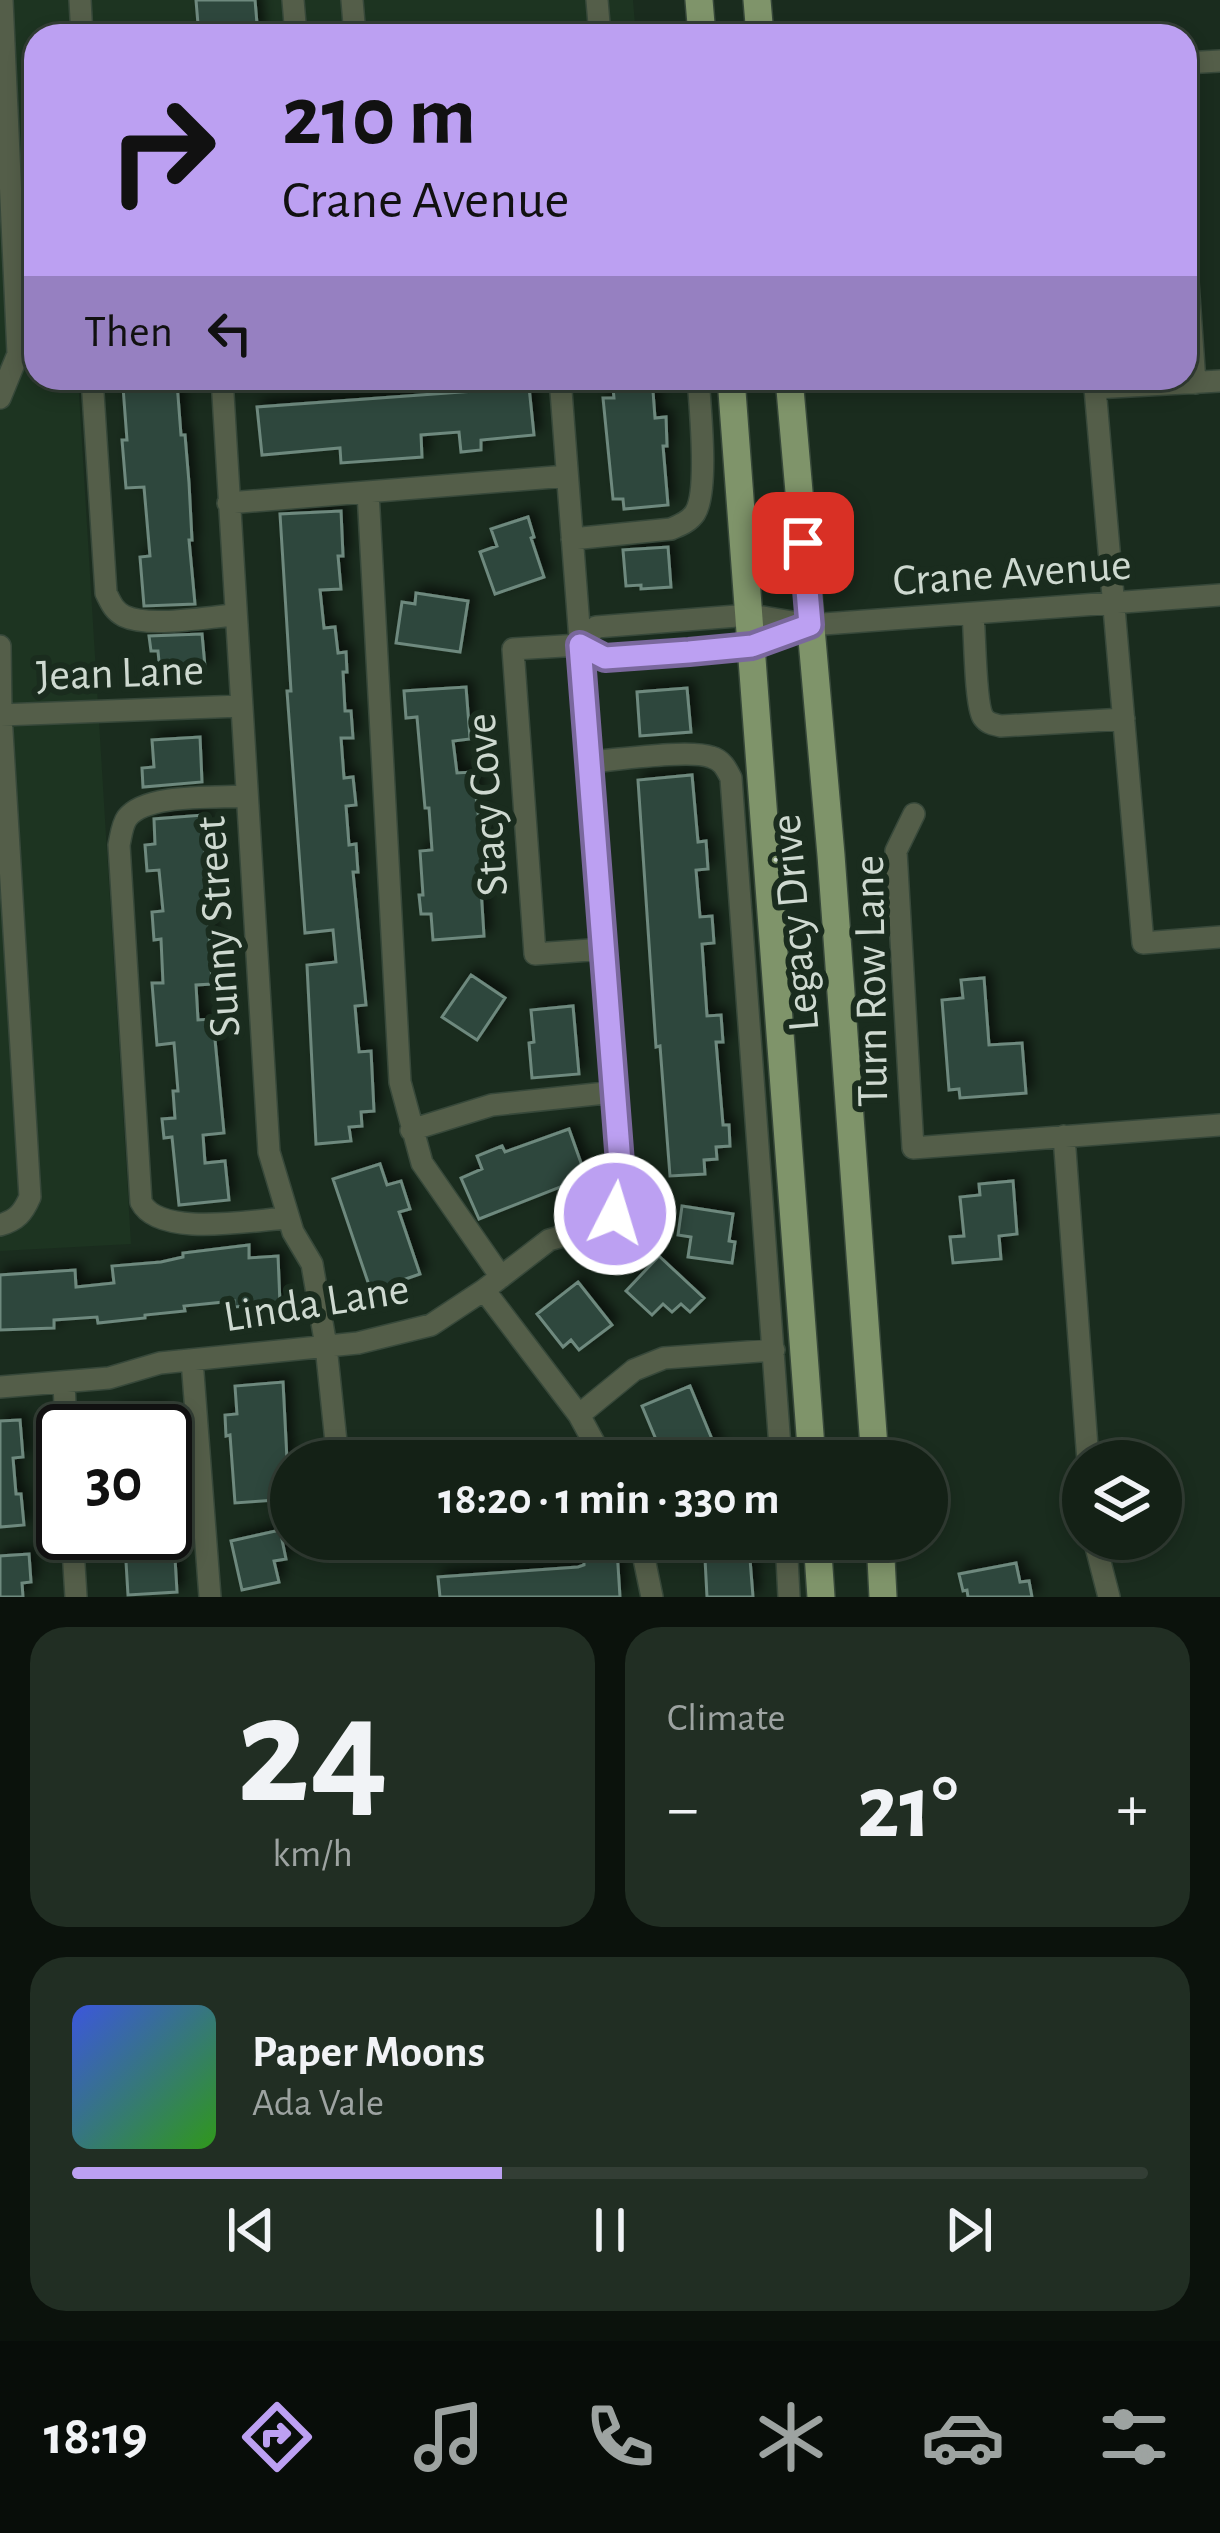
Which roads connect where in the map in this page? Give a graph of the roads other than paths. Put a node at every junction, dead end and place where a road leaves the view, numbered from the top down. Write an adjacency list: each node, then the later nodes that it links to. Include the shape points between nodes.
1 (2, 0): 2 (street)
2 (3, 98): 10 (street, via 18,354)
3 (93, 390): 18 (street, via 112,606 148,621)
4 (223, 390): 13 (street, Sunny Street)
5 (561, 390): 11 (street)
6 (698, 390): 14 (street, via 702,485 694,514 671,529)
7 (732, 390): 19 (main road, Legacy Drive)
8 (790, 390): 20 (main road, Legacy Drive)
9 (1095, 390): 16 (street)
10 (0, 398)
11 (567, 476): 12 (street); 14 (street)
12 (368, 492): 13 (street); 34 (street, via 400,1082)
13 (228, 503): 18 (street, Sunny Street)
14 (572, 539): 21 (street)
15 (1220, 595): 16 (street, Crane Avenue)
16 (1113, 603): 17 (street, Crane Avenue); 26 (street)
17 (973, 614): 20 (street, Crane Avenue); 26 (street, via 987,722)
18 (235, 615): 24 (street, Sunny Street)
19 (750, 615): 20 (street, Crane Avenue); 21 (street, Crane Avenue, via 596,627); 23 (main road, Legacy Drive)
20 (810, 625): 23 (street, Crane Avenue); 50 (main road, Legacy Drive)
21 (580, 645): 23 (street, Crane Avenue, via 605,658); 27 (street); 31 (street, Stacy Cove, via 513,650 535,954)
22 (0, 646): 25 (street)
23 (752, 646): 49 (main road, Legacy Drive)
24 (241, 706): 25 (street, Jean Lane); 28 (street, Sunny Street)
25 (1, 715): 37 (street, via 30,1197 14,1221)
26 (1124, 719): 30 (street, via 1143,943)
27 (589, 762): 31 (street); 40 (street, via 710,756 731,778)
28 (247, 796): 36 (street, Sunny Street, via 269,1152); 36 (street, via 149,802 123,827 141,1202 154,1217 186,1224)
29 (914, 814): 35 (street, Turn Row Lane, via 896,851 913,1148)
30 (1220, 938)
31 (604, 949): 32 (street)
32 (615, 1092): 34 (street, via 491,1105); 38 (street, Linda Lane, via 615,1214 549,1240)
33 (1220, 1125): 35 (street)
34 (411, 1130): 38 (street)
35 (1064, 1136): 51 (street)
36 (288, 1217): 39 (street, Sunny Street, via 312,1264)
37 (0, 1225)
38 (492, 1284): 39 (street, Linda Lane, via 431,1325); 45 (street)
39 (326, 1346): 41 (street, Linda Lane); 46 (street, Sunny Street)
40 (774, 1350): 45 (street, via 664,1358 634,1370); 48 (street)
41 (192, 1360): 42 (street, Linda Lane); 59 (street)
42 (64, 1382): 43 (street, Linda Lane); 44 (street)
43 (0, 1387)
44 (65, 1404)
45 (579, 1415): 47 (street)
46 (336, 1440)
47 (593, 1440)
48 (780, 1440)
49 (810, 1440)
50 (873, 1440)
51 (1086, 1440)
52 (74, 1560): 58 (street)
53 (644, 1560): 60 (street)
54 (787, 1560): 61 (street)
55 (818, 1560): 62 (main road)
56 (881, 1560): 63 (main road)
57 (1099, 1560): 64 (street)
58 (76, 1597)
59 (210, 1597)
60 (652, 1597)
61 (789, 1597)
62 (821, 1597)
63 (883, 1597)
64 (1109, 1597)

